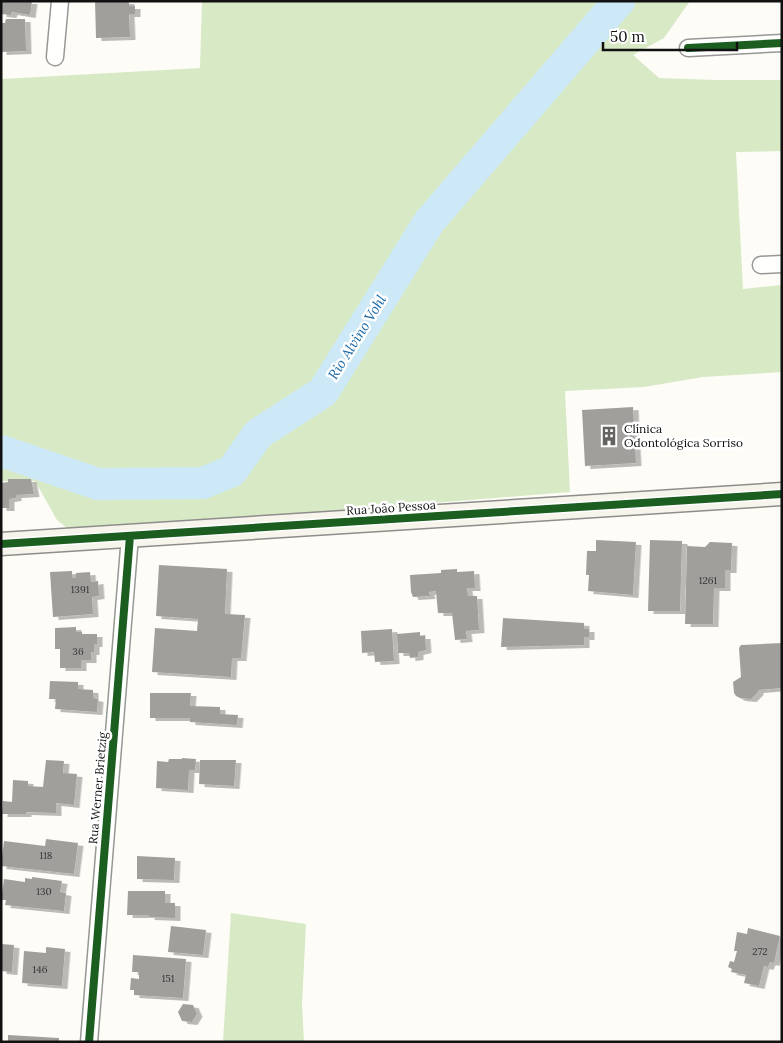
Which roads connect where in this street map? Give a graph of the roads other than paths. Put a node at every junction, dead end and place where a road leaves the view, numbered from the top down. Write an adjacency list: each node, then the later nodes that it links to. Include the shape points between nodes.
1 (60, 1): 4 (street)
2 (782, 43): 3 (street)
3 (688, 48)
4 (55, 57)
5 (782, 264): 6 (street)
6 (761, 265)
7 (782, 494): 8 (street, Rua João Pessoa)
8 (130, 536): 9 (street, Rua João Pessoa); 10 (street, Rua Werner Brietzig)
9 (1, 544)
10 (89, 1042)

